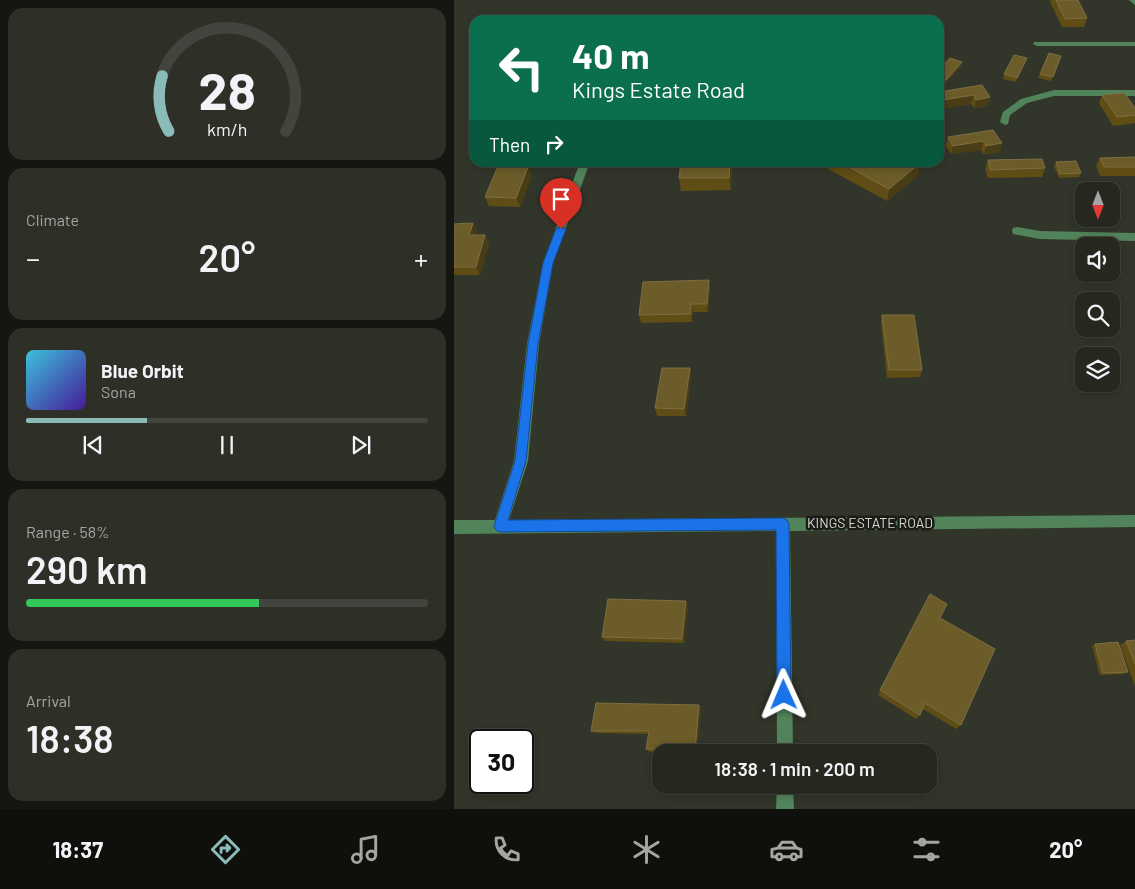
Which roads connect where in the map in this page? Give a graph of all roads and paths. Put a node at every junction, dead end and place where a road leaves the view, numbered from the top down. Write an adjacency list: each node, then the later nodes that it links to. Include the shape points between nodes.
1 (1133, 0): 2 (street)
2 (1135, 4)
3 (1037, 44): 4 (street)
4 (1135, 44)
5 (1135, 93): 6 (street, via 1054,93 1024,101 1006,114)
6 (1005, 122)
7 (583, 167): 12 (street, via 548,263 533,344 520,461)
8 (1017, 231): 9 (street, via 1040,235)
9 (1135, 237)
10 (1135, 521): 11 (street, KINGS ESTATE ROAD)
11 (783, 524): 12 (street, KINGS ESTATE ROAD); 14 (street)
12 (500, 526): 13 (street, KINGS ESTATE ROAD)
13 (454, 527)
14 (784, 744)
15 (785, 794): 16 (street)
16 (785, 809)

